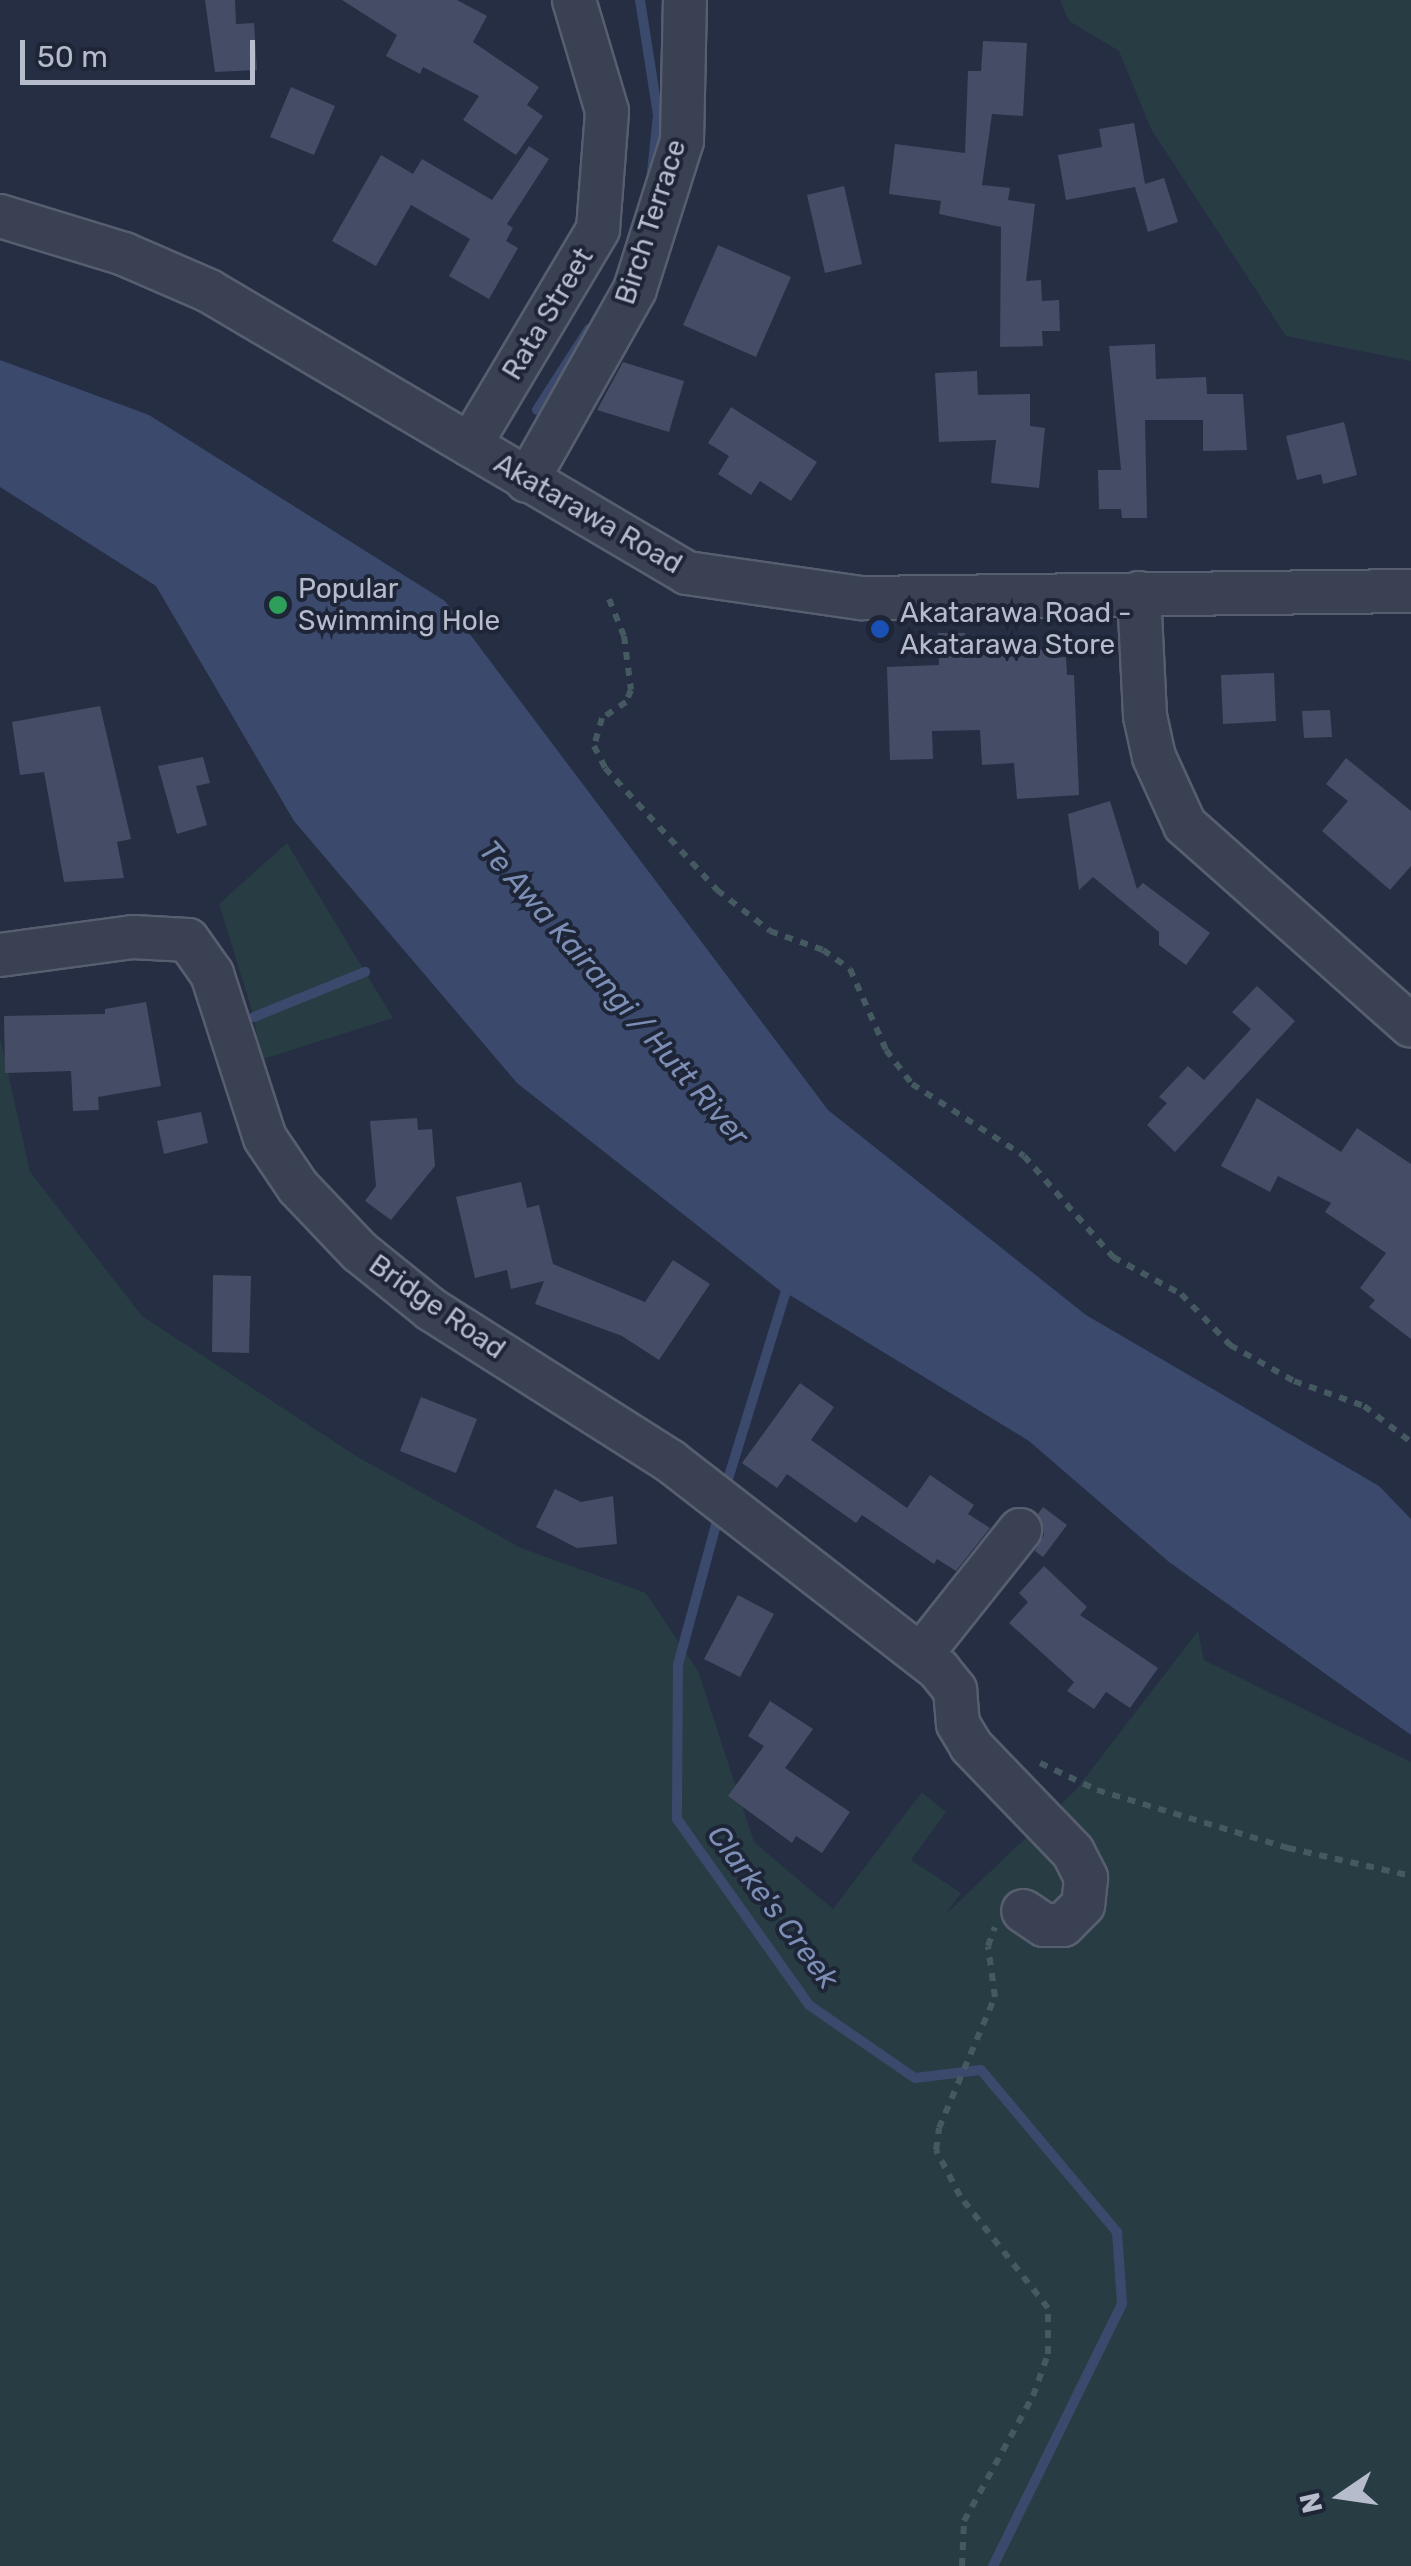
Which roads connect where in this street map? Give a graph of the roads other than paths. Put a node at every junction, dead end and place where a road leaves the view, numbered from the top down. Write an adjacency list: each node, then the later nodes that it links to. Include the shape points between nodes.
1 (574, 0): 4 (street, Rata Street, via 607,111 598,230)
2 (685, 0): 5 (street, Birch Terrace, via 682,141 635,289)
3 (0, 216): 4 (street, Akatarawa Road, via 180,277)
4 (470, 444): 5 (street, Akatarawa Road)
5 (528, 481): 7 (street, Akatarawa Road, via 630,545 687,573 735,584 861,598)
6 (1411, 591): 7 (street, Akatarawa Road)
7 (1139, 593): 9 (street, via 1145,716 1154,757 1185,824)
8 (0, 955): 11 (street, Bridge Road, via 134,938 188,940 212,974 265,1138 360,1252 432,1310 670,1461)
9 (1411, 1026)
10 (1020, 1530): 11 (street)
11 (923, 1652): 12 (street, Bridge Road, via 955,1690 958,1724 971,1746 1052,1828 1086,1878 1083,1905 1064,1925)
12 (1011, 1914)

